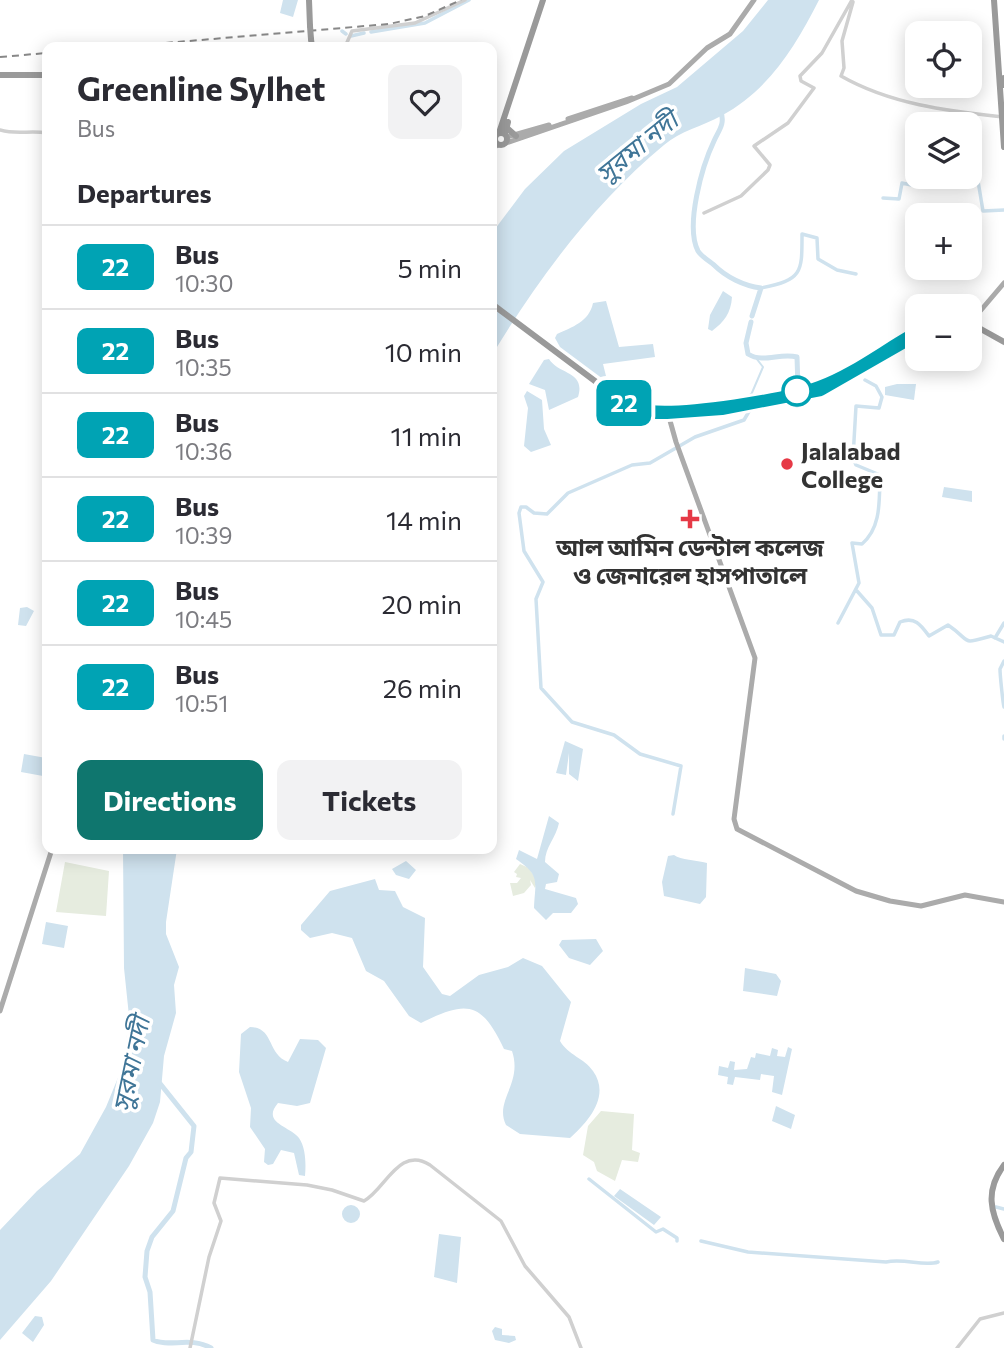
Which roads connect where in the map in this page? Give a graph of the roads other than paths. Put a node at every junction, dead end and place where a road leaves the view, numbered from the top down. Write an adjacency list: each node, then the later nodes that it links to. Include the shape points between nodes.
1 (309, 0): 8 (highway, bridge)
2 (465, 0): 9 (street, via 415,23 352,31)
3 (542, 0): 7 (highway)
4 (754, 0): 14 (main road, via 730,34 707,48 677,79)
5 (852, 0): 15 (street, via 842,41 845,68 841,76 894,99); 22 (street, via 822,52 800,76 814,88 788,122 754,146 770,165 768,170 740,195)
6 (994, 0): 15 (highway)
7 (532, 33): 16 (highway); 20 (highway)
8 (311, 42)
9 (347, 42)
10 (0, 75): 11 (highway)
11 (42, 75)
12 (1004, 78): 13 (highway)
13 (1004, 85)
14 (642, 97): 19 (main road); 20 (main road)
15 (1003, 117): 21 (highway)
16 (507, 126): 19 (highway); 20 (highway)
17 (0, 130): 18 (street, via 17,135)
18 (42, 132)
19 (516, 136): 20 (main road)
20 (498, 139)
21 (1004, 147)
22 (704, 213)
23 (1004, 283): 25 (main road)
24 (497, 308): 29 (highway, via 624,402)
25 (982, 309)
26 (982, 330): 28 (highway)
27 (905, 341): 29 (highway, via 821,391 722,410)
28 (1004, 342)
29 (667, 412): 32 (main road, via 755,658 734,819 737,829 856,891 890,901 921,906 965,895)
30 (49, 854): 33 (main road)
31 (49, 854): 34 (main road)
32 (1004, 902)
33 (0, 1004)
34 (0, 1011)
35 (1004, 1165): 36 (highway, via 990,1196)
36 (1004, 1239)
37 (1004, 1313): 40 (street, via 980,1319)
38 (190, 1348): 39 (street, via 221,1221 214,1203 220,1178 316,1187 364,1201 392,1171 419,1160 501,1221 525,1266 564,1310)
39 (581, 1348)
40 (957, 1348)

